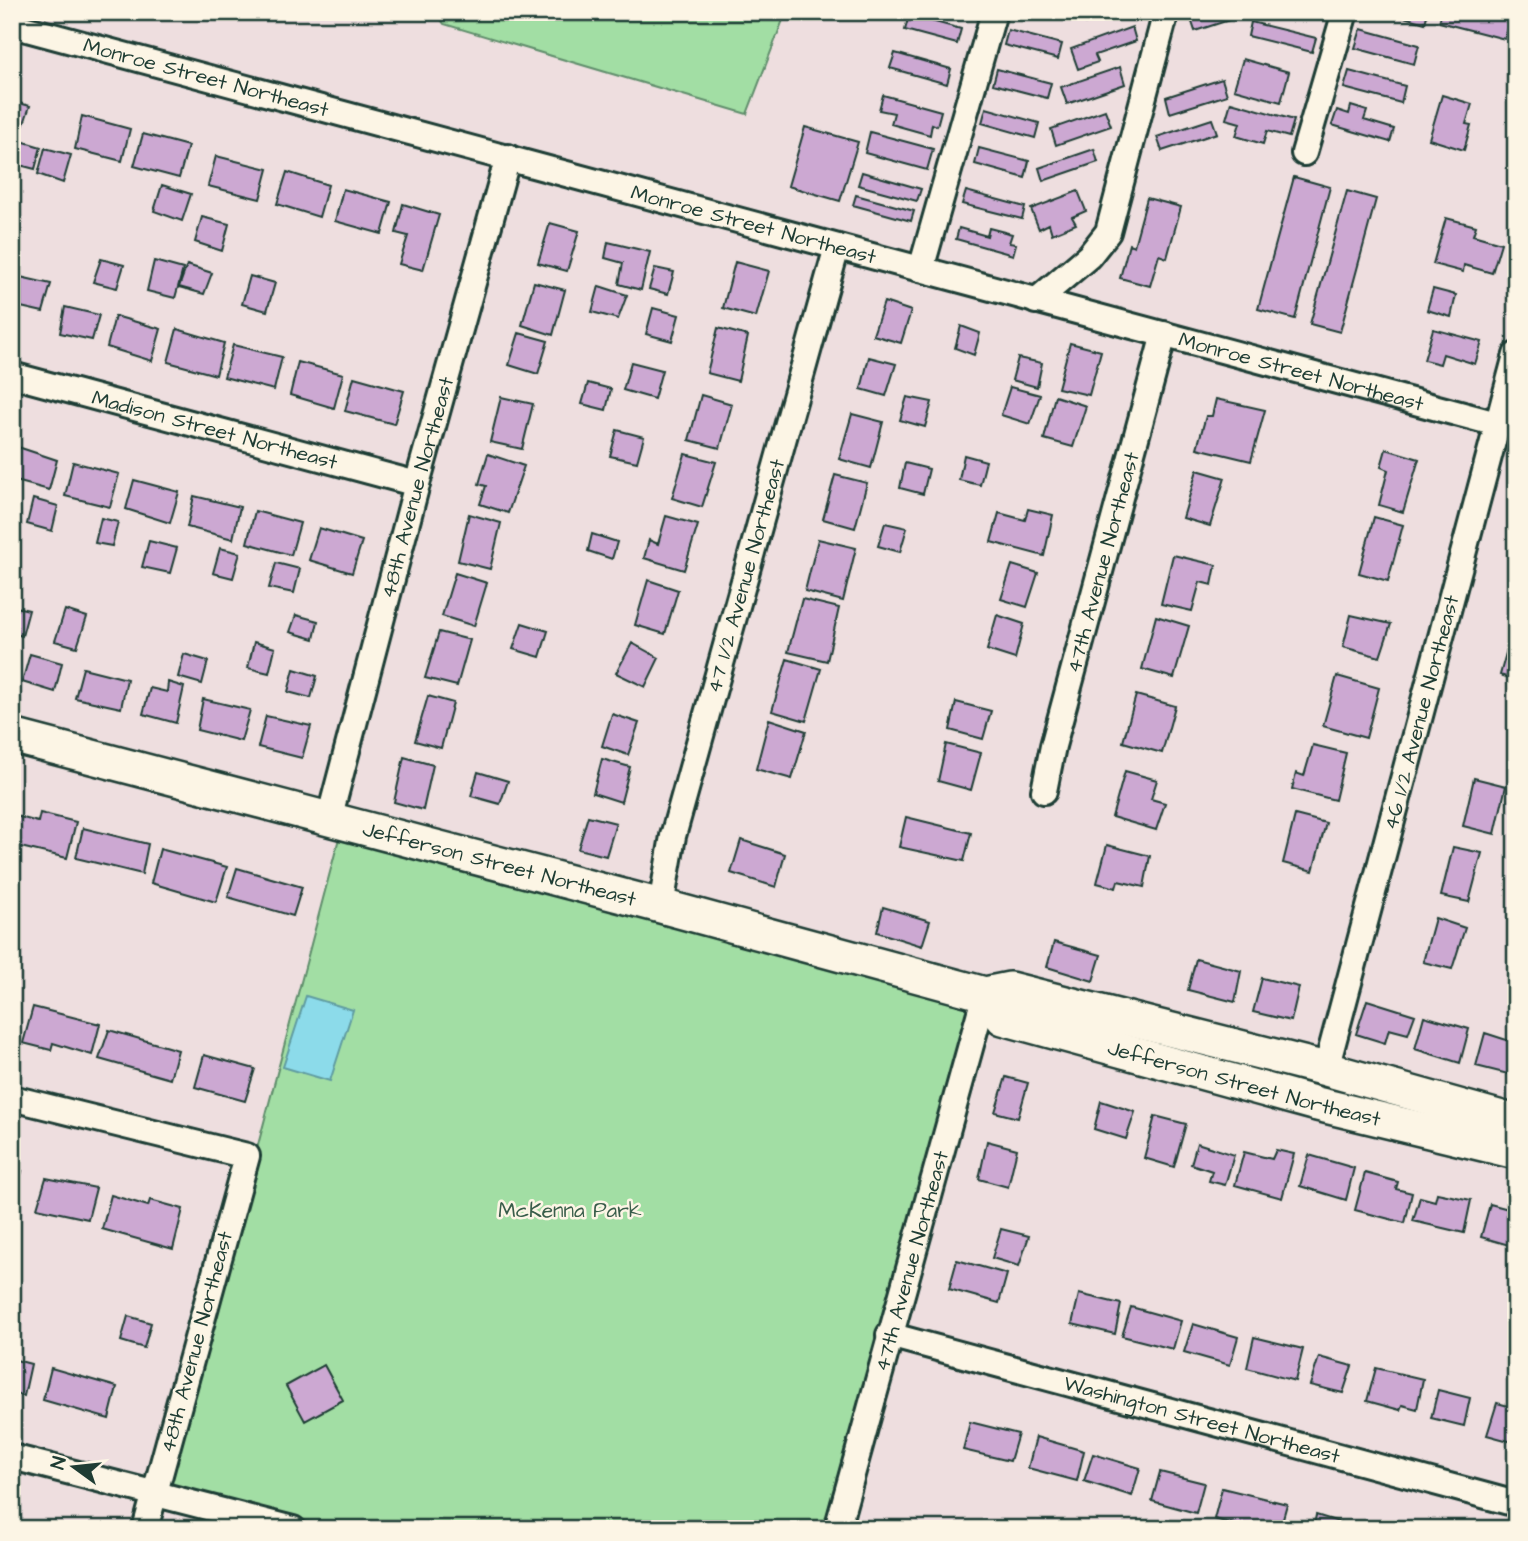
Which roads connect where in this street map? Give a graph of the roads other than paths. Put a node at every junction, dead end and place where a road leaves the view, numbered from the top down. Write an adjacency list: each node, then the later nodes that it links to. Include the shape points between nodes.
1 (993, 12): 8 (street)
2 (1166, 12): 9 (street, via 1108,232 1089,257)
3 (1345, 12): 5 (street)
4 (12, 25): 6 (street, Monroe Street Northeast)
5 (1304, 153)
6 (508, 157): 7 (street, Monroe Street Northeast); 14 (street, 48th Avenue Northeast)
7 (837, 247): 8 (street, Monroe Street Northeast); 18 (street, 47 1/2 Avenue Northeast, via 673,836)
8 (921, 269): 9 (street, Monroe Street Northeast)
9 (1036, 301): 10 (street, Monroe Street Northeast)
10 (1164, 334): 13 (street, Monroe Street Northeast); 16 (street, 47th Avenue Northeast)
11 (1516, 355): 13 (street, 46 1/2 Avenue Northeast)
12 (12, 375): 14 (street, Madison Street Northeast)
13 (1497, 424): 20 (street, 46 1/2 Avenue Northeast)
14 (417, 484): 17 (street, 48th Avenue Northeast)
15 (12, 737): 17 (street, Jefferson Street Northeast)
16 (1044, 791)
17 (329, 819): 18 (street, Jefferson Street Northeast)
18 (661, 906): 19 (street, Jefferson Street Northeast)
19 (985, 994): 20 (street, Jefferson Street Northeast, via 1010,989); 23 (street, Jefferson Street Northeast, via 1003,1018 1317,1104); 24 (street, 47th Avenue Northeast)
20 (1326, 1069): 22 (street, Jefferson Street Northeast)
21 (12, 1098): 26 (street, 48th Avenue Northeast, via 247,1156)
22 (1516, 1122)
23 (1516, 1152)
24 (889, 1335): 27 (street, Washington Street Northeast); 30 (street, 47th Avenue Northeast)
25 (12, 1457): 26 (street)
26 (155, 1494): 28 (street, 48th Avenue Northeast); 29 (street)
27 (1516, 1504)
28 (145, 1529)
29 (293, 1529)
30 (836, 1529)

